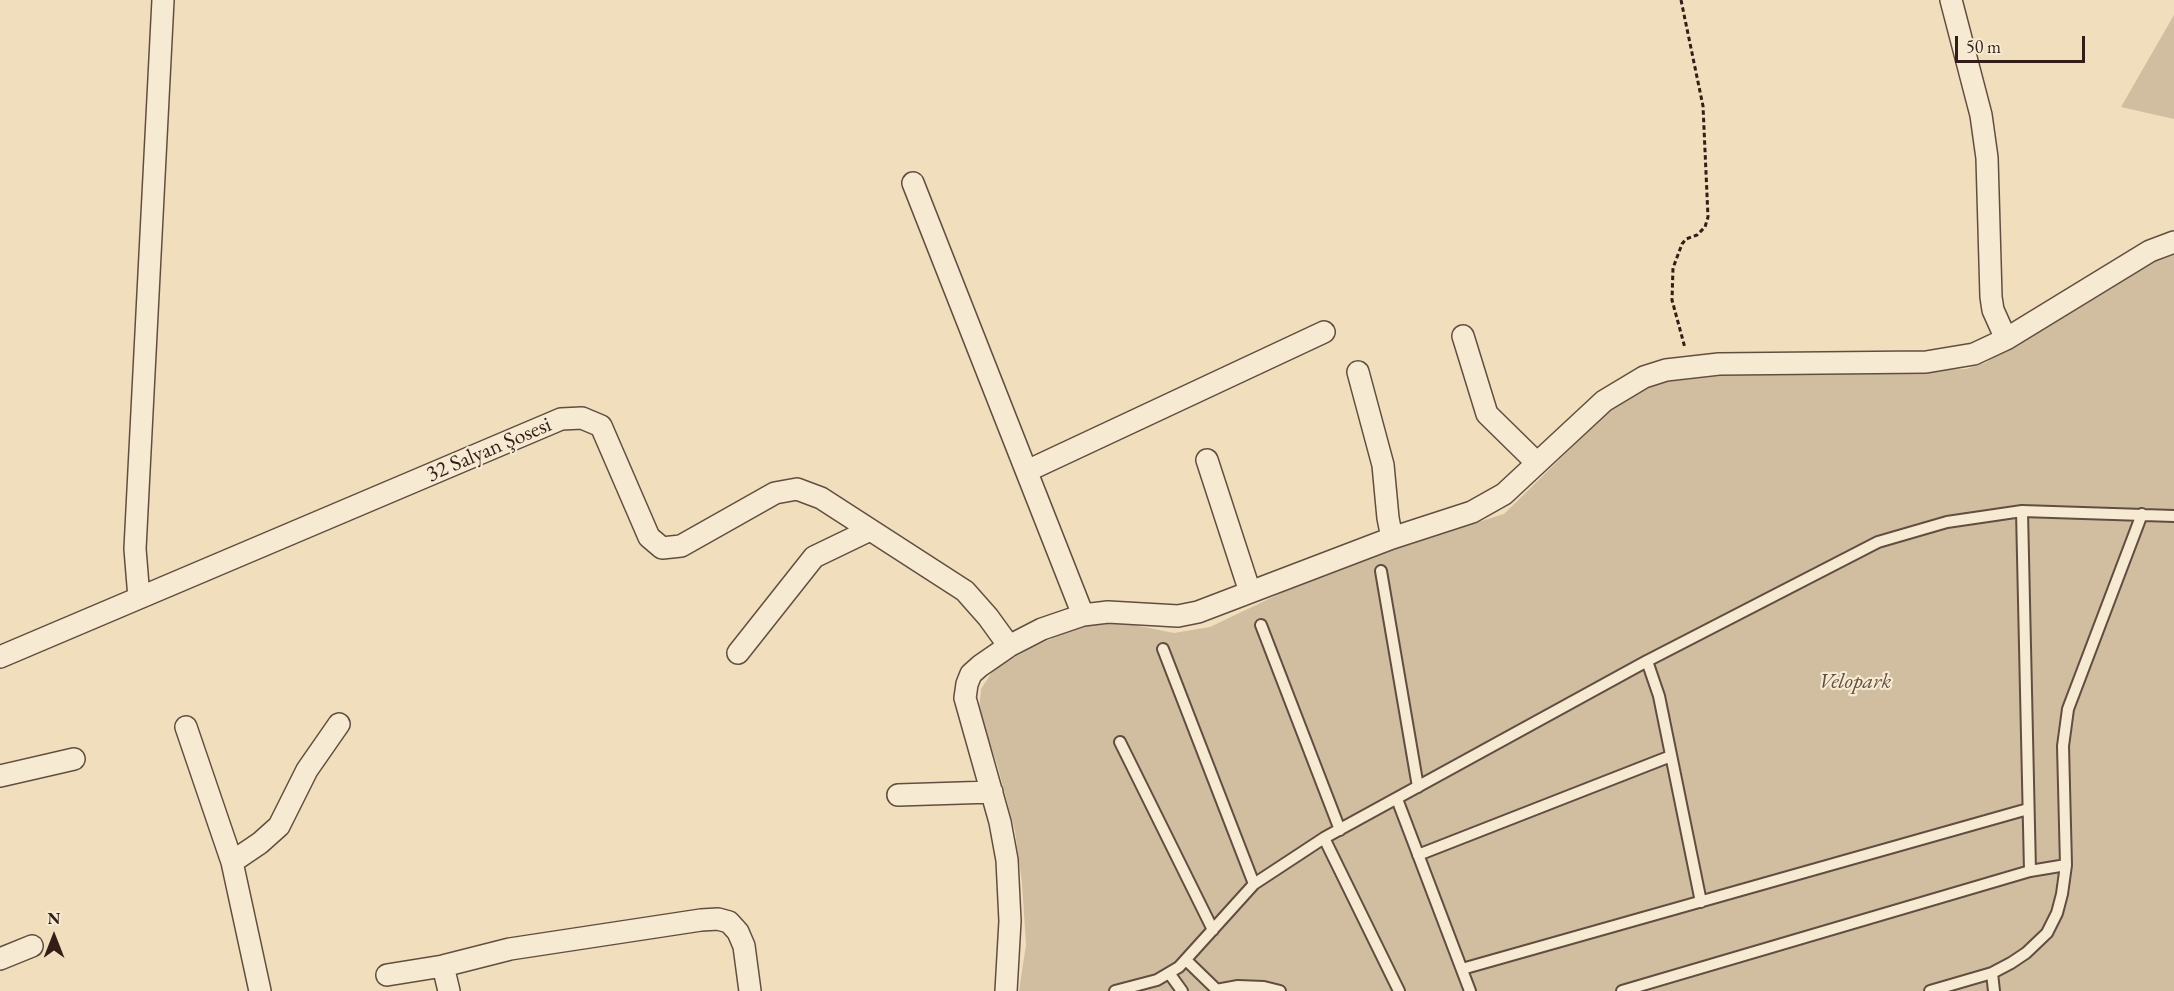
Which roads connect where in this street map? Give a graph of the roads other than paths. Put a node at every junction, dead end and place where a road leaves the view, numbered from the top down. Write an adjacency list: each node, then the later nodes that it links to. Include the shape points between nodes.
1 (163, 0): 19 (street, via 135,549)
2 (1951, 0): 7 (street, via 1981,116 1987,158 1991,297)
3 (913, 183): 11 (street)
4 (2174, 243): 7 (street, via 2150,251)
5 (1324, 332): 11 (street)
6 (1463, 336): 10 (street, via 1487,414)
7 (2006, 339): 10 (street, via 1974,354 1926,362 1719,364 1666,370 1622,388 1589,413)
8 (1358, 372): 16 (street, via 1383,465)
9 (1207, 460): 18 (street)
10 (1537, 463): 16 (street, via 1504,494 1472,512)
11 (1027, 471): 20 (street)
12 (2022, 511): 13 (lane); 26 (lane, via 1947,522 1878,542); 37 (lane)
13 (2142, 514): 14 (lane); 42 (lane, via 2068,709 2064,746)
14 (2174, 516)
15 (870, 530): 19 (street, 32 Salyan Şosesi, via 821,498 797,489 775,493 681,546 662,548 649,537 601,426 582,418 561,419); 22 (street, 32 Salyan Şosesi, via 965,591); 24 (street, via 814,557)
16 (1392, 538): 18 (street)
17 (1381, 571): 33 (lane)
18 (1250, 592): 20 (street, via 1178,616 1108,612)
19 (139, 598): 25 (street, 32 Salyan Şosesi)
20 (1083, 615): 22 (street)
21 (1262, 625): 38 (lane)
22 (1009, 646): 34 (street, via 976,670 966,691 968,712)
23 (1163, 649): 44 (lane)
24 (738, 653)
25 (0, 657)
26 (1647, 661): 30 (lane, via 1659,696); 33 (lane)
27 (339, 724): 41 (street, via 307,770 279,826)
28 (186, 726): 41 (street)
29 (1120, 742): 46 (lane)
30 (1671, 756): 40 (lane); 45 (lane)
31 (74, 759): 32 (street)
32 (0, 776)
33 (1419, 787): 36 (lane)
34 (992, 792): 35 (street); 59 (street, via 1010,893)
35 (898, 795)
36 (1396, 799): 38 (lane); 40 (lane)
37 (2028, 809): 43 (lane); 45 (lane)
38 (1340, 830): 39 (lane)
39 (1324, 838): 44 (lane); 63 (lane)
40 (1418, 855): 51 (lane)
41 (232, 862): 56 (street)
42 (2066, 865): 43 (lane); 53 (lane, via 2057,913 2047,933 2026,953)
43 (2030, 870): 65 (lane)
44 (1254, 884): 46 (lane)
45 (1701, 902): 51 (lane)
46 (1213, 930): 49 (lane)
47 (32, 946): 48 (street)
48 (0, 960)
49 (1186, 960): 52 (lane); 55 (lane)
50 (443, 966): 54 (street); 57 (street); 58 (street, via 510,949 718,919 729,922 738,932 744,946)
51 (1462, 969): 64 (lane)
52 (1169, 973): 60 (lane, via 1144,985); 61 (lane)
53 (1992, 973): 66 (lane); 67 (lane)
54 (387, 975)
55 (1217, 990): 62 (lane, via 1246,986)
56 (260, 991)
57 (449, 991)
58 (750, 991)
59 (1006, 991)
60 (1115, 991)
61 (1182, 991)
62 (1280, 991)
63 (1399, 991)
64 (1470, 991)
65 (1622, 991)
66 (1930, 991)
67 (1994, 991)

